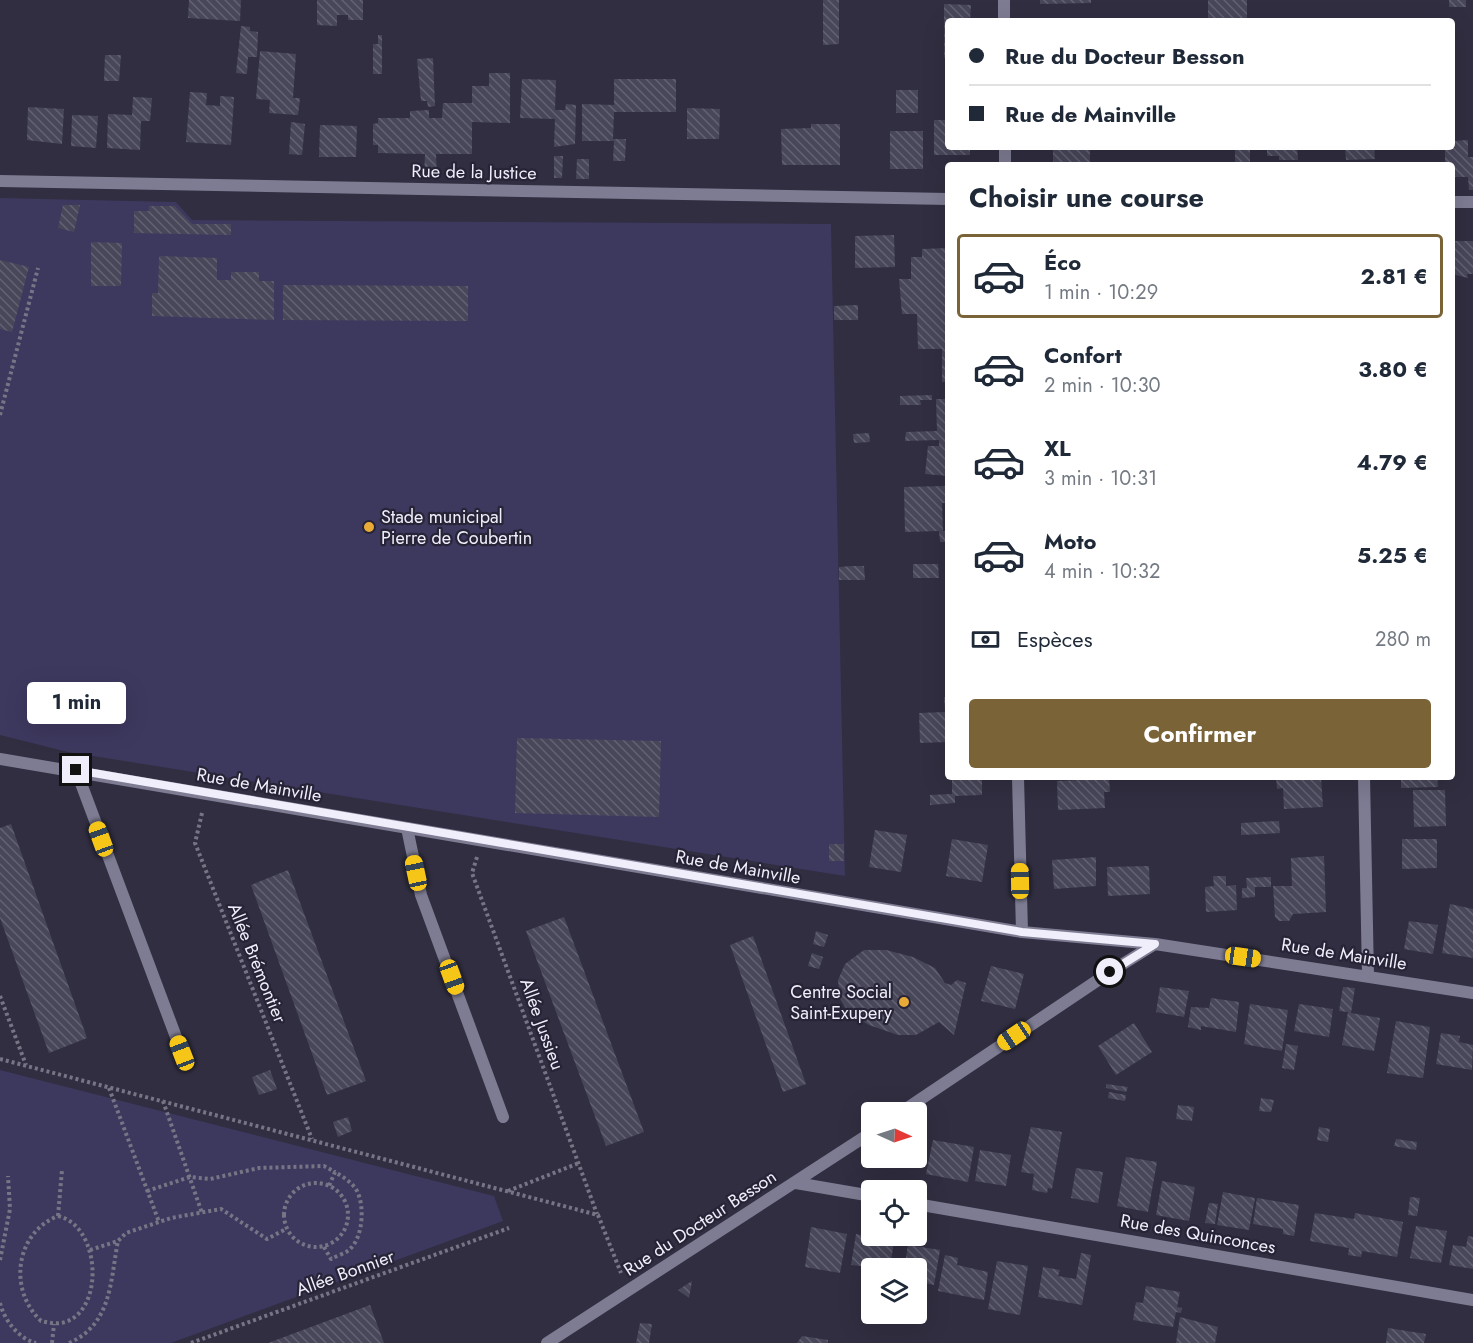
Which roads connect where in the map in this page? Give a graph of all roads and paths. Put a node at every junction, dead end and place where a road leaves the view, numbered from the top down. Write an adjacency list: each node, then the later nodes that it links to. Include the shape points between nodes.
1 (1004, 0): 2 (street)
2 (1004, 18)
3 (0, 181): 4 (street, Rue de la Justice)
4 (945, 199)
5 (1455, 202): 6 (street)
6 (1473, 202)
7 (38, 268): 8 (path)
8 (0, 415)
9 (0, 759): 10 (street, Rue de Mainville)
10 (76, 770): 13 (street, Rue de Mainville); 21 (street)
11 (1018, 780): 16 (street)
12 (1364, 780): 18 (street)
13 (207, 794): 14 (street, Rue de Mainville); 29 (path, Allée Brémontier, via 195,843)
14 (407, 828): 15 (street, Rue de Mainville); 27 (street, via 421,895)
15 (481, 841): 16 (street, Rue de Mainville); 30 (path, Allée Jussieu, via 472,873)
16 (1022, 932): 17 (street, Rue de Mainville)
17 (1155, 944): 18 (street, Rue de Mainville); 26 (street)
18 (1368, 976): 19 (street, Rue de Mainville)
19 (1473, 993)
20 (0, 996): 23 (path)
21 (182, 1053)
22 (0, 1059): 23 (path)
23 (27, 1065): 24 (path)
24 (109, 1087): 25 (path); 37 (path)
25 (162, 1101): 29 (path); 34 (path)
26 (916, 1102)
27 (503, 1117)
28 (861, 1139): 35 (street, Rue du Docteur Besson)
29 (312, 1140): 38 (path)
30 (579, 1163): 38 (path); 42 (path, Allée Jussieu)
31 (62, 1170): 43 (path)
32 (335, 1172): 34 (path, via 324,1166 303,1165 259,1168 210,1179); 36 (path); 48 (path, via 357,1191 361,1220 349,1250 331,1259)
33 (8, 1176): 50 (path, via 10,1209)
34 (190, 1178): 37 (path); 41 (path)
35 (796, 1183): 39 (street); 51 (street, Rue du Docteur Besson)
36 (329, 1186): 46 (path, via 315,1183 296,1190 285,1206); 48 (path, via 342,1195 349,1214 342,1235)
37 (147, 1191): 44 (path)
38 (508, 1191): 42 (path)
39 (861, 1194)
40 (927, 1206): 52 (street, Rue des Quinconces)
41 (202, 1213): 44 (path); 46 (path, via 221,1209 267,1239)
42 (598, 1215): 51 (path, Allée Jussieu)
43 (58, 1216): 49 (path, via 78,1225); 54 (path, via 42,1222 32,1233 21,1261 25,1301 41,1321)
44 (159, 1222): 47 (path, via 126,1233)
45 (509, 1228): 58 (path, Allée Bonnier)
46 (286, 1229): 48 (path, via 302,1245)
47 (118, 1241): 49 (path); 57 (path, via 99,1322)
48 (324, 1247)
49 (90, 1250): 54 (path, via 93,1268 87,1297 79,1312 68,1321)
50 (0, 1260)
51 (628, 1291): 59 (street, Rue du Docteur Besson)
52 (1473, 1300)
53 (0, 1303): 55 (path, via 12,1328)
54 (54, 1324): 56 (path)
55 (36, 1343)
56 (52, 1343)
57 (69, 1343)
58 (191, 1343)
59 (547, 1343)

